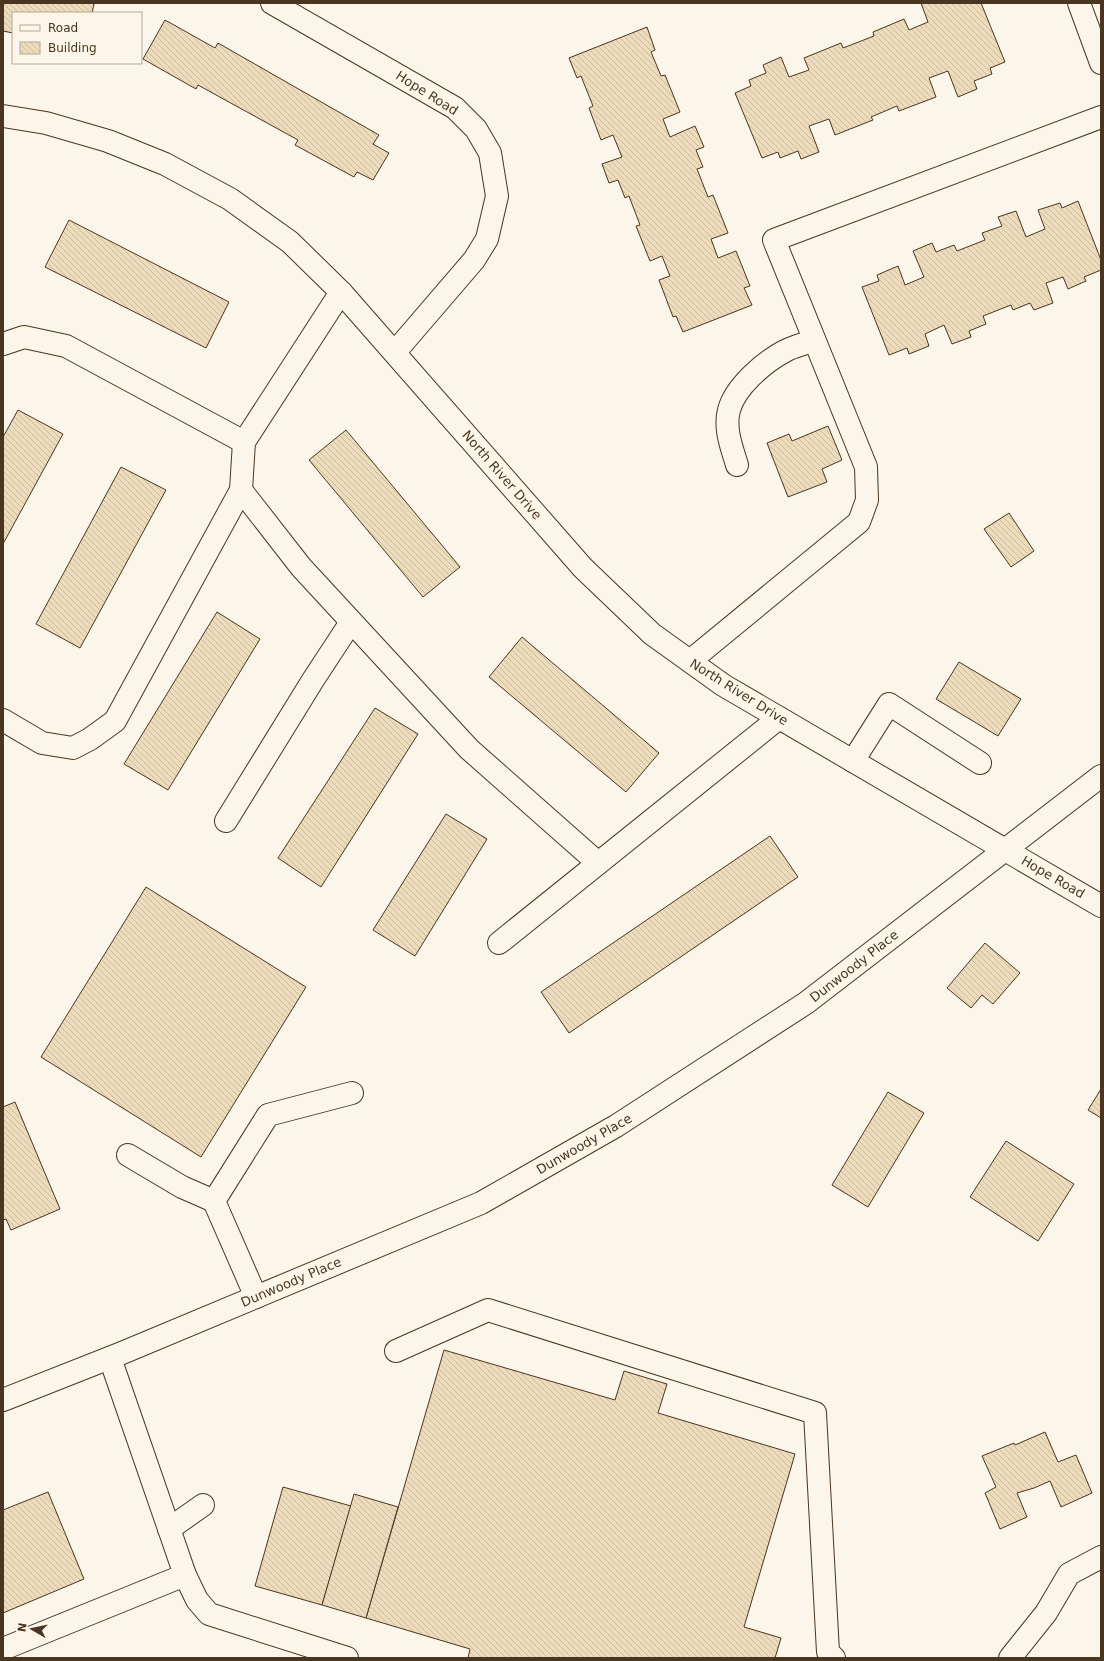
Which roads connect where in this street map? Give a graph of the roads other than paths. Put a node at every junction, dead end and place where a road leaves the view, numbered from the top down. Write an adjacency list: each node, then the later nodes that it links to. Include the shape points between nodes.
1 (272, 3): 9 (street, Hope Road, via 455,108 476,129 490,153 498,196 487,238 474,260)
2 (1078, 3): 3 (street)
3 (1101, 63)
4 (3, 116): 6 (street, North River Drive, via 46,124 108,141 165,164 230,199 290,242)
5 (1101, 117): 7 (street, via 774,240)
6 (341, 292): 9 (street, North River Drive); 10 (street)
7 (814, 340): 11 (street, via 785,351 741,386 729,411 728,434); 14 (street, via 866,467 867,500 859,522)
8 (3, 344): 10 (street, via 24,337 66,346)
9 (395, 352): 14 (street, North River Drive, via 583,568 652,634)
10 (244, 442): 12 (street)
11 (737, 465)
12 (241, 490): 13 (street, via 301,567); 16 (street, via 115,721 72,748 42,743)
13 (351, 622): 20 (street); 22 (street, via 469,749)
14 (690, 661): 15 (street, North River Drive, via 723,685)
15 (779, 718): 17 (street, North River Drive); 22 (street)
16 (3, 720)
17 (853, 761): 18 (street, via 890,704); 21 (street, North River Drive)
18 (980, 763)
19 (1101, 776): 21 (street, Dunwoody Place)
20 (226, 821)
21 (1004, 849): 23 (street, Hope Road); 28 (street, Dunwoody Place, via 806,1003 616,1126 481,1203)
22 (598, 863): 24 (street)
23 (1101, 906)
24 (499, 943)
25 (352, 1093): 27 (street, via 268,1115)
26 (128, 1155): 27 (street, via 182,1187)
27 (214, 1202): 28 (street)
28 (256, 1297): 30 (street, Dunwoody Place)
29 (396, 1351): 38 (street, via 488,1310 814,1413 828,1652)
30 (110, 1358): 31 (street, Dunwoody Place); 33 (street)
31 (3, 1400)
32 (203, 1505): 33 (street)
33 (169, 1529): 35 (street)
34 (1101, 1557): 39 (street, via 1069,1574 1046,1613)
35 (185, 1575): 36 (street); 37 (street, via 197,1600 209,1614)
36 (3, 1650)
37 (346, 1658)
38 (834, 1658)
39 (1010, 1658)

